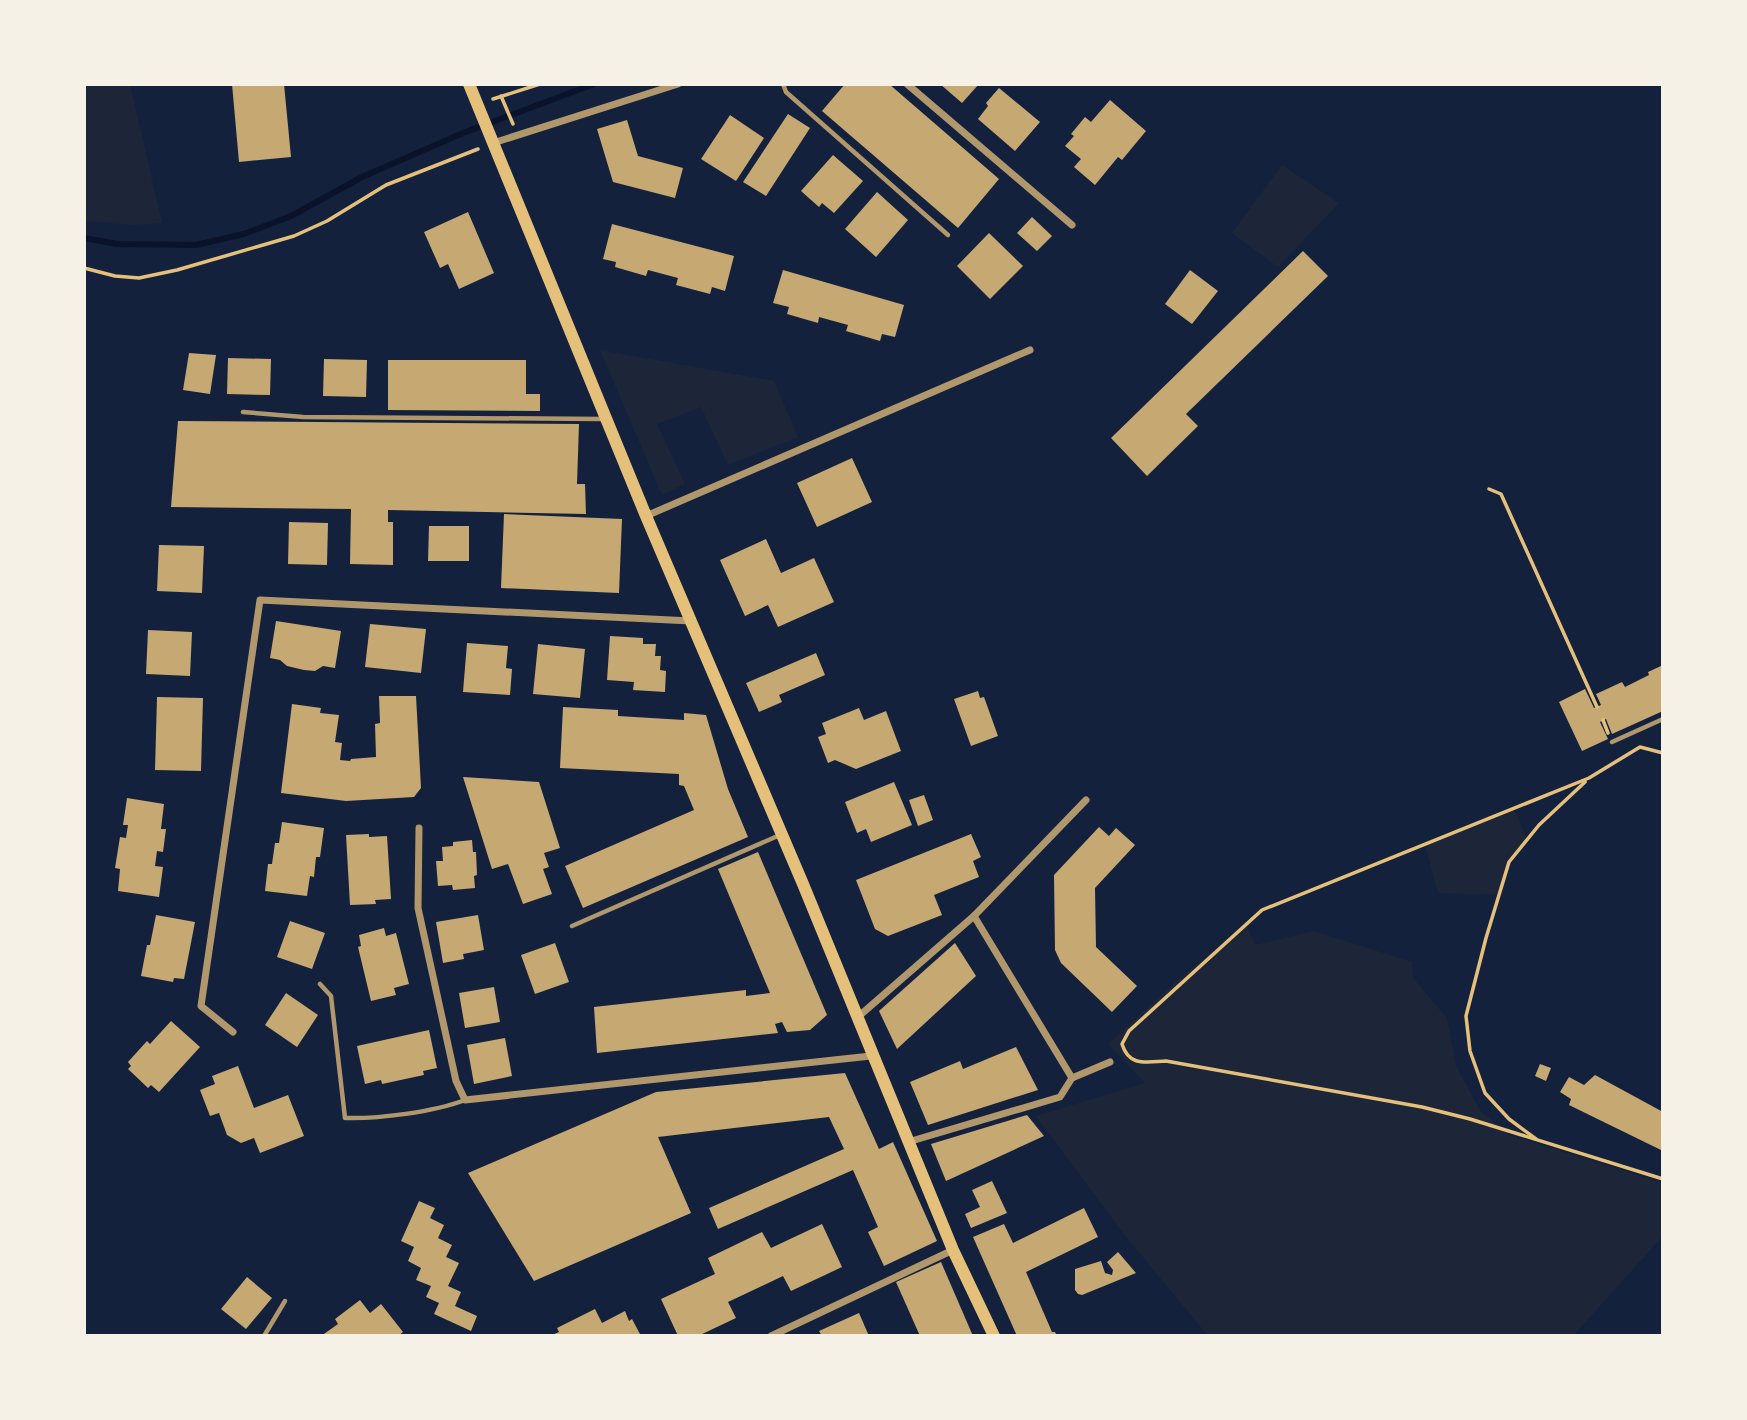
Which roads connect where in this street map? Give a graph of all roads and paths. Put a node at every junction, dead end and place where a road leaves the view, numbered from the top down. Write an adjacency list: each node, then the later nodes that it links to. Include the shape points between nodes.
1 (469, 84): 7 (main road)
2 (540, 84): 6 (path)
3 (678, 84): 9 (street)
4 (783, 84): 11 (lane, via 786,92)
5 (907, 84): 10 (street)
6 (501, 96): 7 (path); 8 (path)
7 (478, 104): 9 (main road)
8 (514, 126)
9 (493, 143): 12 (path, via 386,185 294,236 139,278); 15 (main road)
10 (1072, 225)
11 (948, 235)
12 (84, 268)
13 (1030, 350): 17 (street)
14 (243, 412): 15 (lane, via 303,417)
15 (606, 419): 17 (main road)
16 (1489, 489): 19 (path, via 1501,494)
17 (646, 516): 18 (main road)
18 (691, 621): 26 (main road); 31 (street, via 260,600 201,1006)
19 (1597, 707)
20 (1663, 719): 21 (lane)
21 (1612, 742)
22 (1663, 753): 23 (path, via 1640,747)
23 (1589, 778): 36 (path, via 1538,825 1509,862 1466,1016 1470,1051 1485,1093); 36 (path, via 1262,910 1129,1031 1122,1044 1134,1061 1167,1060 1422,1107)
24 (1086, 800): 27 (street)
25 (419, 828): 35 (street, via 418,908 456,1081)
26 (781, 834): 28 (lane); 30 (main road)
27 (974, 916): 30 (street); 34 (street)
28 (572, 926)
29 (320, 984): 35 (lane, via 331,996 345,1118 449,1106)
30 (856, 1018): 32 (main road)
31 (233, 1032)
32 (871, 1056): 35 (street); 37 (main road)
33 (1110, 1062): 34 (street)
34 (1072, 1078): 37 (street, via 1060,1097)
35 (465, 1100)
36 (1538, 1140): 38 (path)
37 (908, 1142): 39 (main road)
38 (1663, 1178)
39 (953, 1250): 42 (street); 43 (main road)
40 (285, 1301): 41 (lane)
41 (264, 1336)
42 (771, 1336)
43 (994, 1336)

